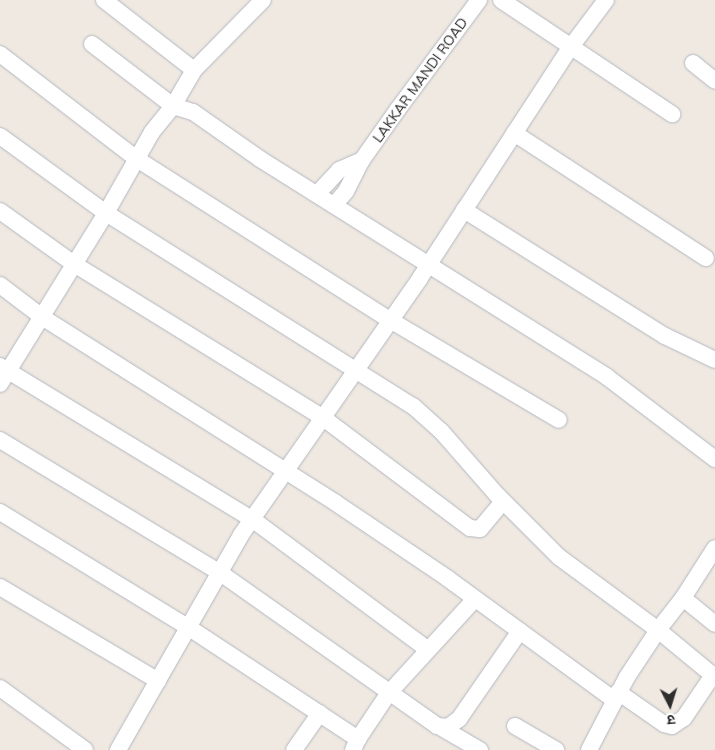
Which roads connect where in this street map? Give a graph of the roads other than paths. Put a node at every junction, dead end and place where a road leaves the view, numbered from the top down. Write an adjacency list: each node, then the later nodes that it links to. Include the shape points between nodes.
1 (264, 0): 10 (street)
2 (479, 0): 17 (street, LAKKAR MANDI ROAD)
3 (501, 0): 7 (street)
4 (606, 0): 7 (street)
5 (110, 2): 10 (street)
6 (92, 44): 12 (street)
7 (570, 48): 13 (street); 14 (street)
8 (0, 54): 16 (street)
9 (693, 63): 11 (street)
10 (194, 70): 12 (street)
11 (715, 81)
12 (172, 106): 16 (street); 18 (street, via 194,112)
13 (672, 114)
14 (514, 133): 20 (street); 23 (street)
15 (0, 136): 22 (street)
16 (137, 159): 22 (street); 28 (street)
17 (362, 160): 18 (street, via 340,170); 19 (street, LAKKAR MANDI ROAD, via 346,191)
18 (317, 194): 19 (street)
19 (334, 205): 25 (street)
20 (464, 210): 25 (street); 29 (street, via 665,336)
21 (0, 211): 24 (street)
22 (106, 213): 24 (street); 30 (street)
23 (706, 258)
24 (74, 264): 27 (street); 32 (street)
25 (427, 265): 28 (street); 35 (street, via 607,377)
26 (0, 284): 27 (street)
27 (42, 317): 31 (street); 36 (street)
28 (390, 320): 30 (street); 33 (street)
29 (715, 360)
30 (355, 371): 32 (street); 37 (street, via 426,417)
31 (3, 374): 39 (street)
32 (322, 417): 36 (street); 37 (street, via 470,528 480,529)
33 (559, 420)
34 (0, 440): 41 (street)
35 (715, 460)
36 (285, 471): 39 (street); 44 (street)
37 (503, 502): 47 (street, via 559,557)
38 (0, 512): 46 (street)
39 (252, 519): 41 (street); 49 (street)
40 (715, 548): 43 (street)
41 (220, 572): 46 (street); 53 (street)
42 (0, 587): 51 (street)
43 (683, 598): 45 (street); 47 (street)
44 (474, 600): 48 (street); 49 (street)
45 (715, 624)
46 (188, 627): 51 (street); 55 (street)
47 (658, 630): 50 (street); 54 (street)
48 (520, 632): 54 (street); 57 (street, via 459,720)
49 (427, 649): 53 (street)
50 (714, 676): 54 (street, via 684,718 672,726)
51 (158, 681): 60 (street)
52 (0, 688): 59 (street)
53 (388, 694): 57 (street); 58 (street)
54 (616, 696): 64 (street)
55 (320, 713): 58 (street); 61 (street)
56 (515, 726): 63 (street)
57 (442, 728): 62 (street)
58 (355, 744)
59 (85, 750)
60 (118, 750)
61 (294, 750)
62 (480, 750)
63 (556, 750)
64 (589, 750)

